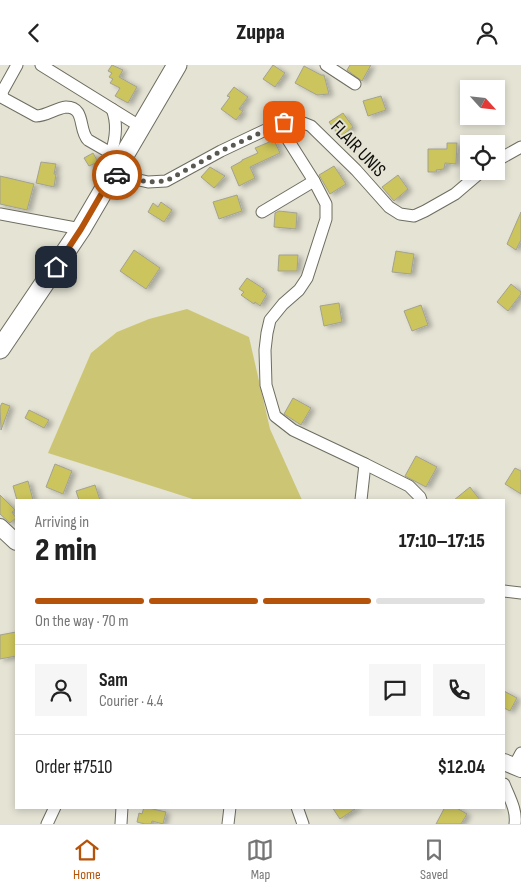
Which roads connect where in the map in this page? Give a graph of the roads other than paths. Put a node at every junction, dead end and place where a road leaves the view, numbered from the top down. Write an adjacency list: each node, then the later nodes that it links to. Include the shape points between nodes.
1 (17, 65): 11 (street, FLAIR UNIS, via 2,92 3,98 36,116 72,108 80,116 83,136)
2 (41, 65): 6 (street)
3 (177, 65): 8 (main road)
4 (326, 65): 5 (street)
5 (355, 83)
6 (112, 109): 8 (street); 11 (street, via 116,118)
7 (278, 124): 11 (street, FLAIR UNIS, via 166,181 148,182); 12 (street, FLAIR UNIS, via 296,120 311,126 389,207 400,214 414,216 425,211 455,194); 13 (street)
8 (141, 127): 11 (main road)
9 (521, 147): 10 (street)
10 (505, 156)
11 (115, 162): 16 (main road)
12 (471, 180)
13 (314, 181): 14 (street); 18 (street, via 326,204 326,219 307,278 270,319 265,349 266,385 275,417 293,430)
14 (262, 212)
15 (0, 214): 16 (street)
16 (81, 229): 17 (main road)
17 (0, 349)
18 (365, 464): 19 (street); 20 (street, via 409,486)
19 (361, 499)
20 (421, 499)
21 (0, 527): 22 (street)
22 (15, 541)
23 (505, 591): 24 (street)
24 (521, 593)
25 (505, 786): 34 (street, via 515,811)
26 (54, 809): 30 (street)
27 (122, 809): 31 (street)
28 (230, 809): 32 (street)
29 (298, 809): 33 (street)
30 (47, 824)
31 (121, 824)
32 (228, 824)
33 (303, 824)
34 (515, 824)

